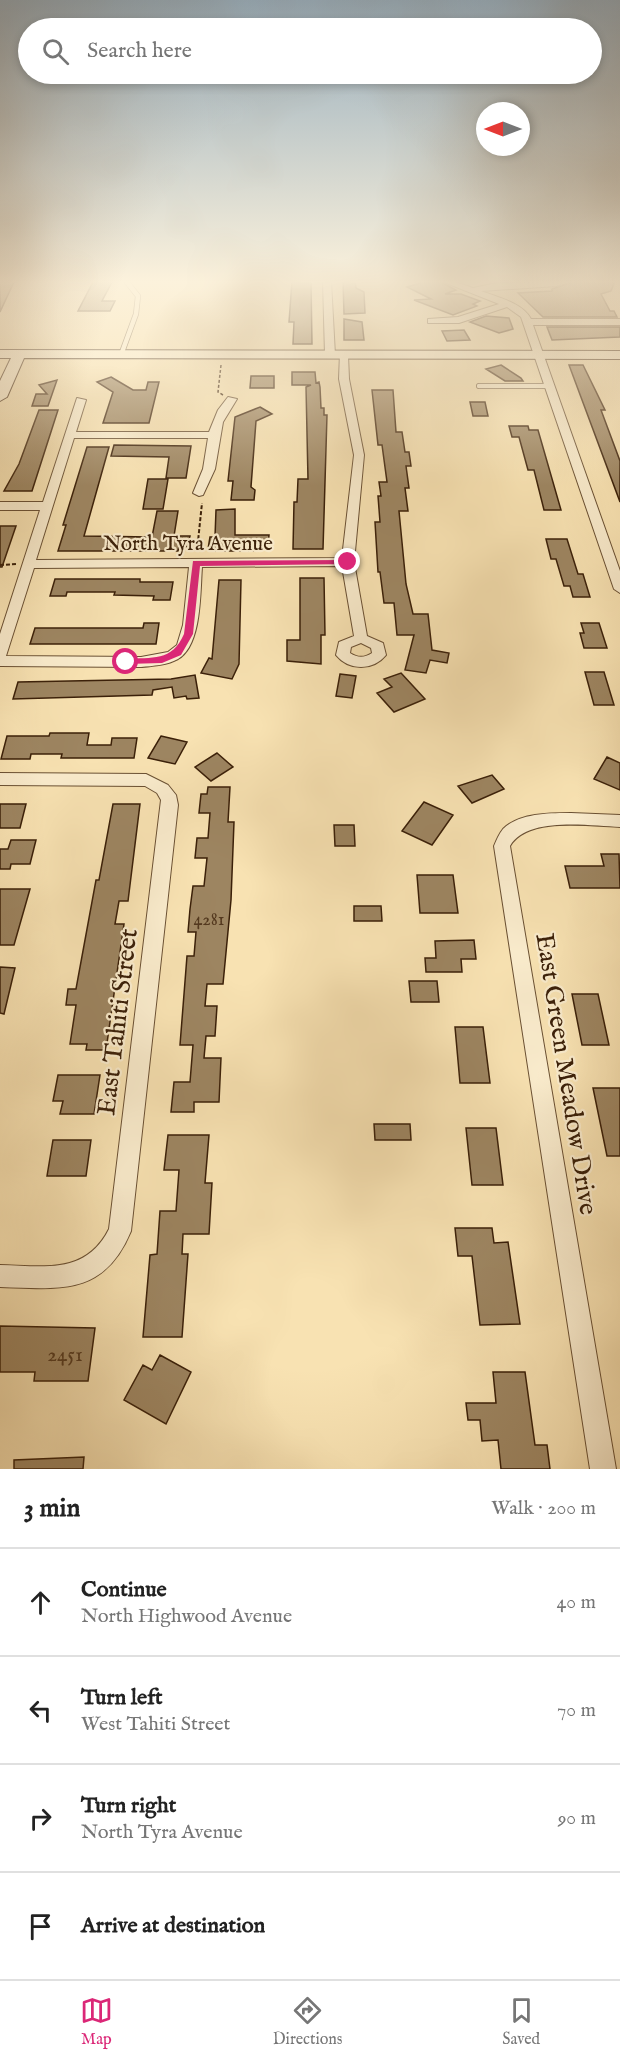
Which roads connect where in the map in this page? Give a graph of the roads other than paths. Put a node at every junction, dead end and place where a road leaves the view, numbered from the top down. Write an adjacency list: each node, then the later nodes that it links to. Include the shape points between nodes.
1 (123, 350): 6 (lane)
2 (335, 350): 7 (street)
3 (538, 350): 8 (street)
4 (0, 354): 5 (main road)
5 (19, 354): 6 (main road); 12 (main road)
6 (121, 355): 7 (main road)
7 (336, 355): 8 (main road); 21 (street, via 359,455)
8 (540, 355): 9 (main road); 11 (street)
9 (620, 355)
10 (479, 386): 11 (lane)
11 (550, 386): 24 (street)
12 (0, 397)
13 (232, 399): 16 (street, via 221,411)
14 (81, 400): 15 (street)
15 (70, 435): 16 (street); 19 (street)
16 (213, 435): 17 (street, via 208,478)
17 (199, 493)
18 (0, 506): 19 (street)
19 (46, 511): 20 (street); 23 (street)
20 (0, 515)
21 (348, 562): 22 (street, North Tyra Avenue); 25 (street)
22 (196, 563): 23 (street, North Tyra Avenue); 27 (street, via 188,634 178,653 162,660 141,662)
23 (29, 564): 26 (street)
24 (620, 589)
25 (361, 638)
26 (0, 655)
27 (0, 661)
28 (0, 780): 30 (street, East Tahiti Street, via 138,780 164,787 170,797 120,1231 114,1249 104,1260 77,1274)
29 (620, 821): 31 (street, East Green Meadow Drive, via 538,820 509,832 502,846)
30 (0, 1276)
31 (603, 1469)

